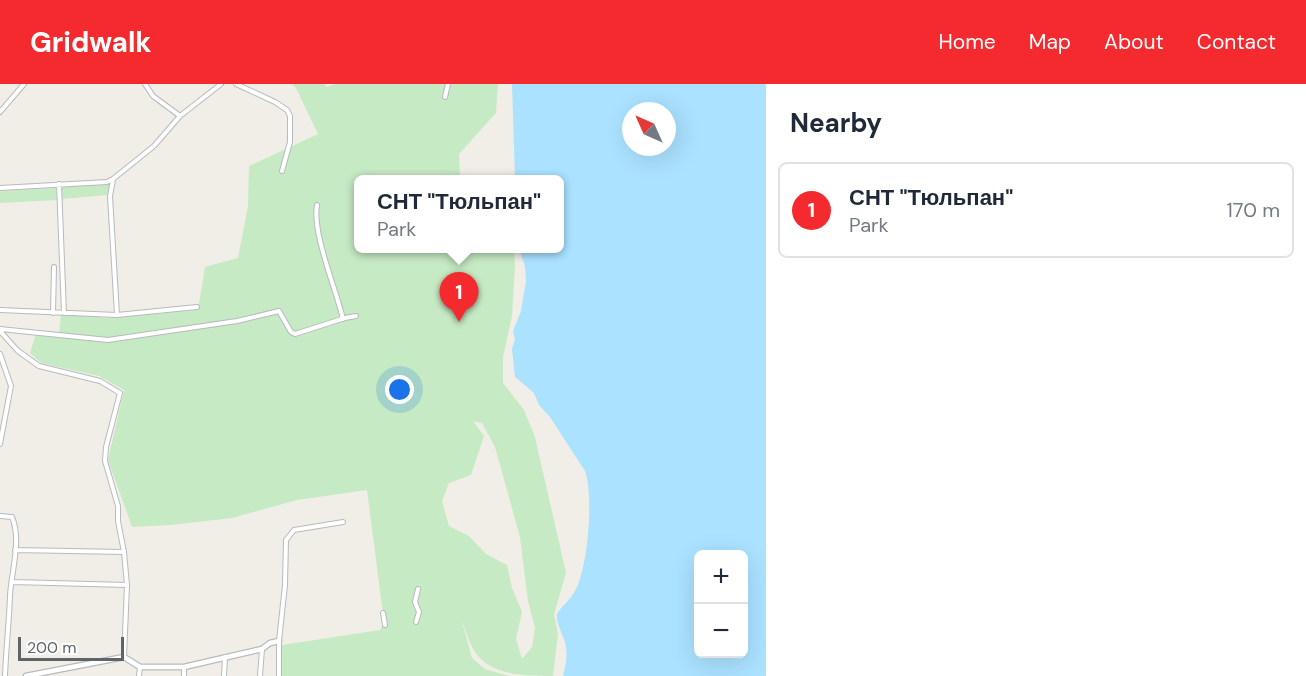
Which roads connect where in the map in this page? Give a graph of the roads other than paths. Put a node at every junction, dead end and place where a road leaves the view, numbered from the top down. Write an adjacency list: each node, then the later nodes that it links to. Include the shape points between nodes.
1 (24, 84): 7 (street)
2 (145, 84): 8 (street, via 153,96)
3 (221, 84): 8 (street)
4 (236, 84): 9 (street, via 287,110 290,142)
5 (448, 84): 6 (street)
6 (445, 97)
7 (0, 112)
8 (180, 116): 10 (street, via 154,146)
9 (282, 171)
10 (113, 179): 11 (street); 19 (street, via 110,195)
11 (59, 184): 12 (street); 18 (street)
12 (0, 188)
13 (318, 205): 21 (street, via 320,237)
14 (54, 267): 17 (street)
15 (197, 307): 19 (street)
16 (0, 310): 17 (street)
17 (52, 313): 18 (street)
18 (64, 313): 19 (street)
19 (117, 315)
20 (356, 316): 21 (street)
21 (343, 319): 22 (street, via 295,334 279,311 108,340)
22 (0, 330): 28 (street, via 18,351 39,366 100,381 120,393 105,461 118,506)
23 (0, 354): 24 (street, via 11,386)
24 (0, 444)
25 (0, 516): 27 (street, via 14,520)
26 (343, 522): 35 (street, via 294,530 286,540)
27 (15, 550): 28 (street); 29 (street)
28 (124, 552): 30 (street)
29 (13, 582): 30 (street); 41 (street)
30 (127, 585): 37 (street)
31 (418, 589): 33 (street)
32 (383, 613): 34 (street)
33 (416, 622)
34 (385, 625)
35 (279, 641): 36 (street); 47 (street)
36 (262, 649): 38 (street); 46 (street)
37 (124, 657): 39 (street); 42 (street)
38 (225, 657): 40 (street); 45 (street)
39 (140, 667): 40 (street); 43 (street)
40 (184, 667): 44 (street)
41 (5, 676)
42 (26, 676)
43 (140, 676)
44 (184, 676)
45 (224, 676)
46 (260, 676)
47 (279, 676)

